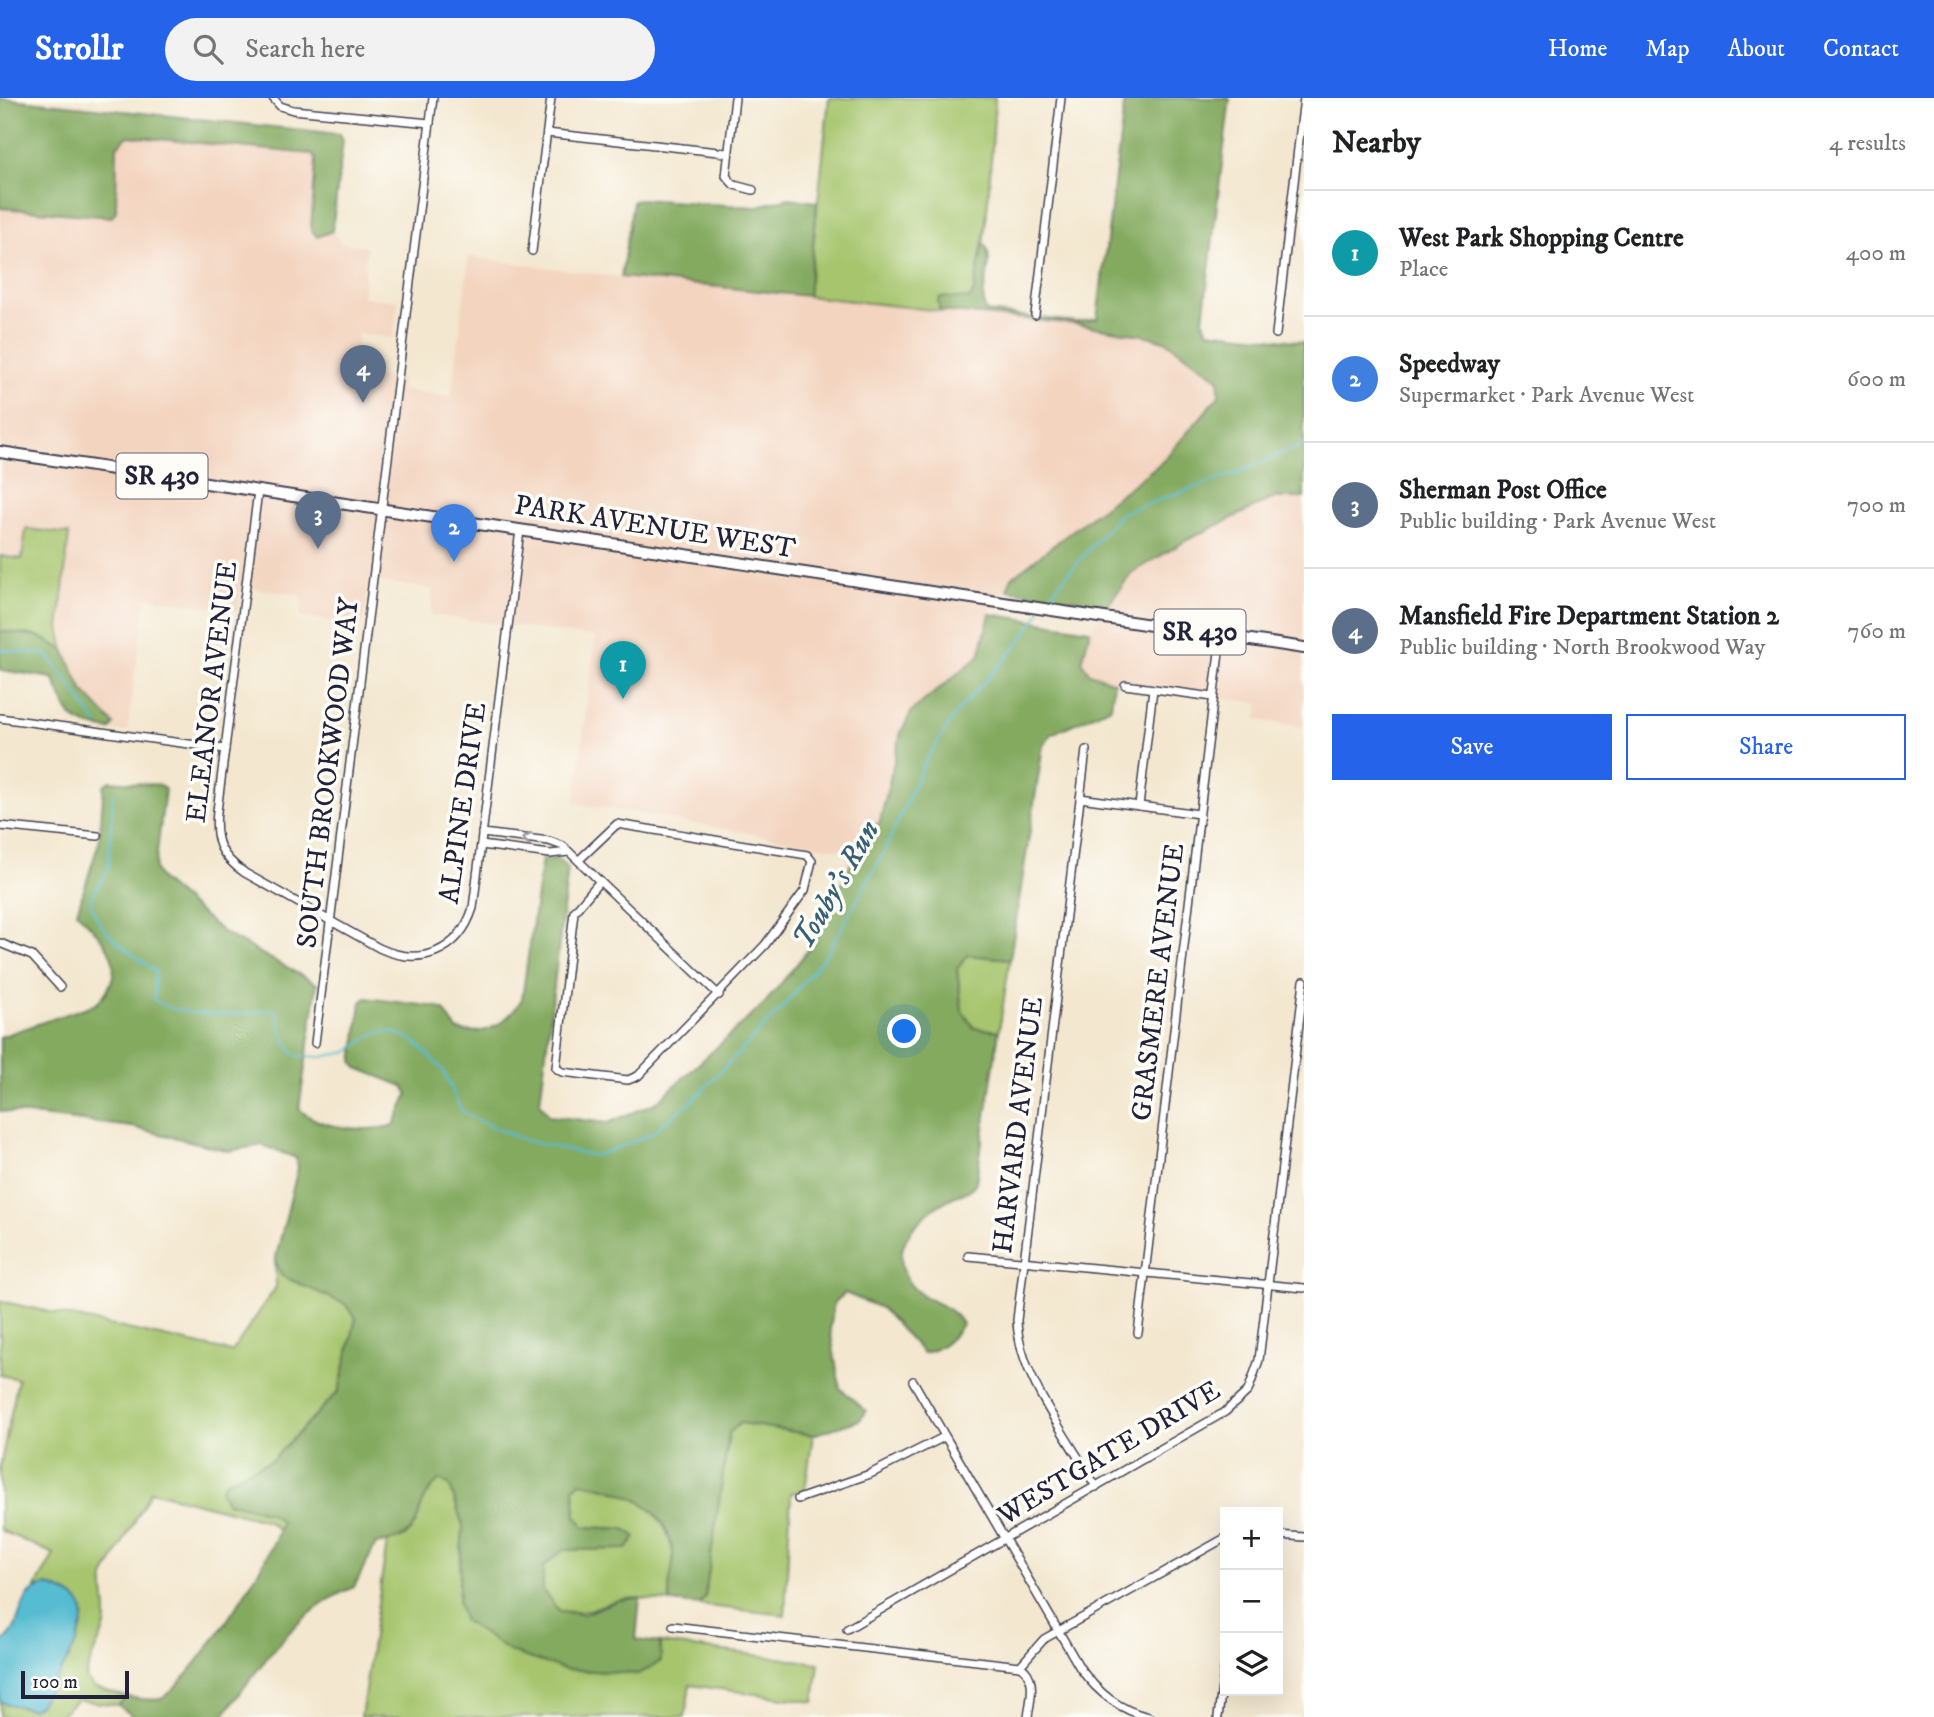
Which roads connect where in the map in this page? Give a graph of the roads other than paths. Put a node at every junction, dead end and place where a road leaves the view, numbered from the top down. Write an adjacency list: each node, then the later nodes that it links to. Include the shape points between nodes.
1 (273, 98): 7 (street, via 293,110)
2 (433, 98): 7 (street, SOUTH BROOKWOOD WAY)
3 (551, 98): 8 (street)
4 (735, 98): 9 (street)
5 (1060, 98): 12 (street)
6 (1304, 98): 13 (street)
7 (430, 123): 16 (street, SOUTH BROOKWOOD WAY)
8 (547, 133): 9 (street); 11 (street)
9 (727, 153): 10 (street, via 730,183)
10 (753, 190)
11 (532, 251)
12 (1035, 315)
13 (1276, 334)
14 (0, 452): 15 (main road, PARK AVENUE WEST / SR 430)
15 (258, 491): 16 (main road, PARK AVENUE WEST / SR 430); 24 (street, ELEANOR AVENUE)
16 (383, 509): 17 (main road, PARK AVENUE WEST / SR 430); 36 (street, SOUTH BROOKWOOD WAY)
17 (520, 530): 18 (main road, PARK AVENUE WEST / SR 430); 30 (street, ALPINE DRIVE)
18 (1221, 635): 19 (main road, PARK AVENUE WEST / SR 430); 22 (street, GRASMERE AVENUE)
19 (1304, 648)
20 (1125, 685): 21 (street)
21 (1153, 689): 22 (street); 27 (street)
22 (1213, 697): 28 (street, GRASMERE AVENUE)
23 (0, 718): 24 (street)
24 (225, 749): 36 (street, ELEANOR AVENUE, via 215,829 222,854 245,873)
25 (1086, 750): 26 (street, HARVARD AVENUE)
26 (1080, 799): 27 (street); 43 (street, HARVARD AVENUE)
27 (1139, 806): 28 (street)
28 (1199, 814): 44 (street, GRASMERE AVENUE)
29 (0, 826): 31 (street)
30 (482, 833): 32 (street, ALPINE DRIVE); 33 (street, one-way to 30, via 549,841)
31 (98, 836)
32 (481, 845): 33 (street); 36 (street, ALPINE DRIVE, via 470,916 462,933 441,951 417,957 389,953)
33 (569, 852): 34 (street)
34 (579, 860): 35 (street); 40 (street, via 617,824 811,858 805,890 765,945)
35 (600, 881): 40 (street); 40 (street, via 574,912 555,1063 558,1070 633,1079)
36 (330, 920): 41 (street, SOUTH BROOKWOOD WAY)
37 (0, 943): 39 (street, via 33,956)
38 (1304, 981): 45 (street, WESTGATE DRIVE)
39 (60, 987)
40 (719, 995)
41 (315, 1043)
42 (968, 1256): 43 (street)
43 (1023, 1261): 44 (street); 50 (street, HARVARD AVENUE, via 1017,1320 1021,1351)
44 (1144, 1272): 45 (street); 47 (street, GRASMERE AVENUE)
45 (1268, 1284): 46 (street); 50 (street, WESTGATE DRIVE, via 1257,1369 1244,1396 1225,1412)
46 (1304, 1288)
47 (1138, 1333)
48 (914, 1381): 49 (street)
49 (944, 1437): 51 (street, via 870,1474); 54 (street)
50 (1096, 1486): 54 (street, WESTGATE DRIVE)
51 (798, 1499)
52 (1283, 1535): 53 (street)
53 (1304, 1537)
54 (1004, 1540): 57 (street, WESTGATE DRIVE); 58 (street)
55 (1220, 1541): 58 (street)
56 (673, 1626): 59 (street)
57 (847, 1629)
58 (1058, 1631): 59 (street, via 1040,1643); 62 (street, via 1102,1694)
59 (1020, 1667): 61 (street, via 1031,1677)
60 (1221, 1696): 63 (street)
61 (1028, 1717)
62 (1149, 1717)
63 (1218, 1717)

